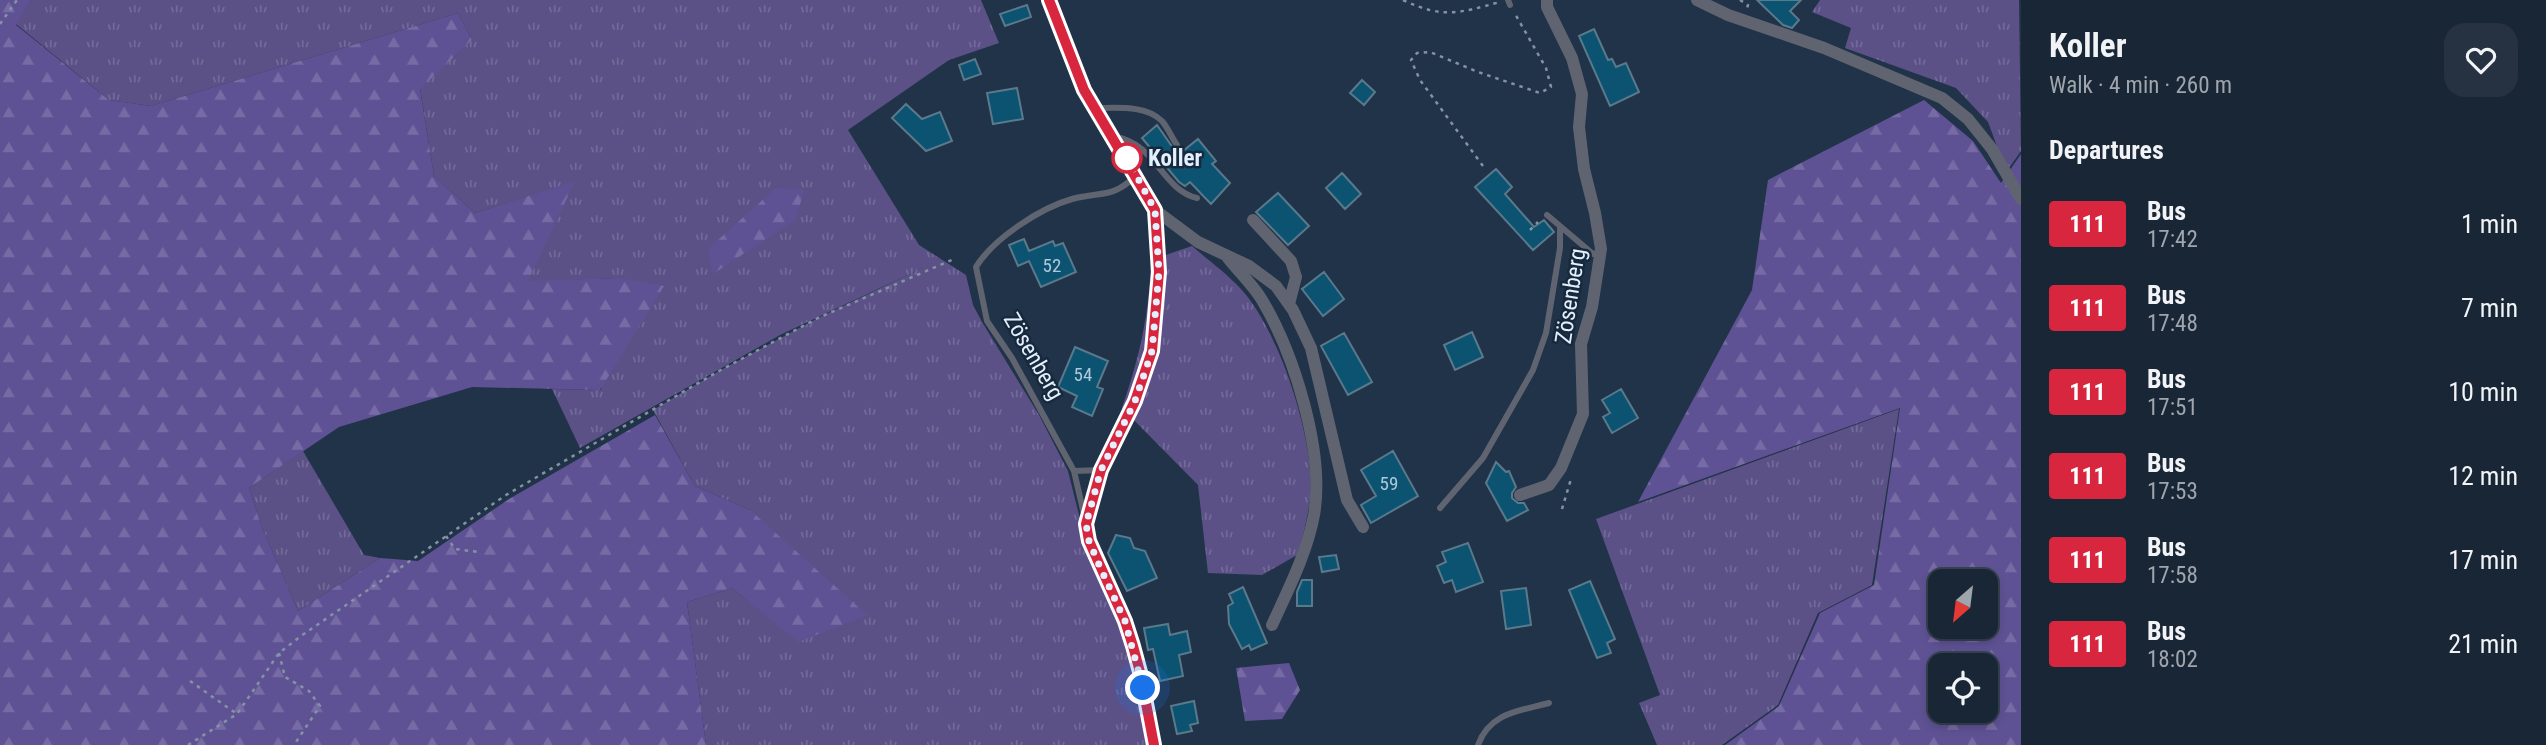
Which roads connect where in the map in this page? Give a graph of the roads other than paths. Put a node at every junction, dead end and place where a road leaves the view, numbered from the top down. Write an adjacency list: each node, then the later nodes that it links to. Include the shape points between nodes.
1 (1049, 0): 4 (street)
2 (1547, 0): 14 (street, Zösenberg, via 1582,94 1580,138)
3 (1697, 0): 9 (street, via 1942,98 1968,119 1992,149)
4 (1095, 108): 5 (street); 6 (lane, via 1149,112)
5 (1113, 136): 7 (street); 8 (lane, via 1145,150 1184,195)
6 (1177, 145)
7 (1137, 175): 10 (street); 18 (lane, Zösenberg, via 1116,192 1072,199 1046,211 1007,234 976,267 987,321)
8 (1197, 198)
9 (2021, 199)
10 (1155, 210): 15 (street, via 1198,243); 17 (street, via 1159,272 1152,351 1135,401)
11 (1546, 215): 13 (lane, Zösenberg)
12 (1252, 220): 16 (street, via 1291,261 1296,277)
13 (1560, 226): 14 (lane, via 1593,254); 20 (lane, Zösenberg, via 1546,333 1533,370 1483,458)
14 (1600, 252): 19 (street, Zösenberg, via 1581,344 1583,414 1549,485)
15 (1226, 255): 16 (street, via 1276,286); 23 (street, via 1261,299 1292,360 1315,466 1314,514 1303,553)
16 (1289, 304): 22 (street, via 1311,348 1347,500)
17 (1101, 470): 18 (lane); 21 (street)
18 (1074, 471): 21 (lane, Zösenberg)
19 (1520, 495)
20 (1440, 508)
21 (1086, 524): 25 (street, Zösenberg, via 1133,646)
22 (1363, 527)
23 (1272, 625)
24 (1549, 703): 26 (lane, via 1504,714 1488,727)
25 (1154, 745)
26 (1478, 745)

